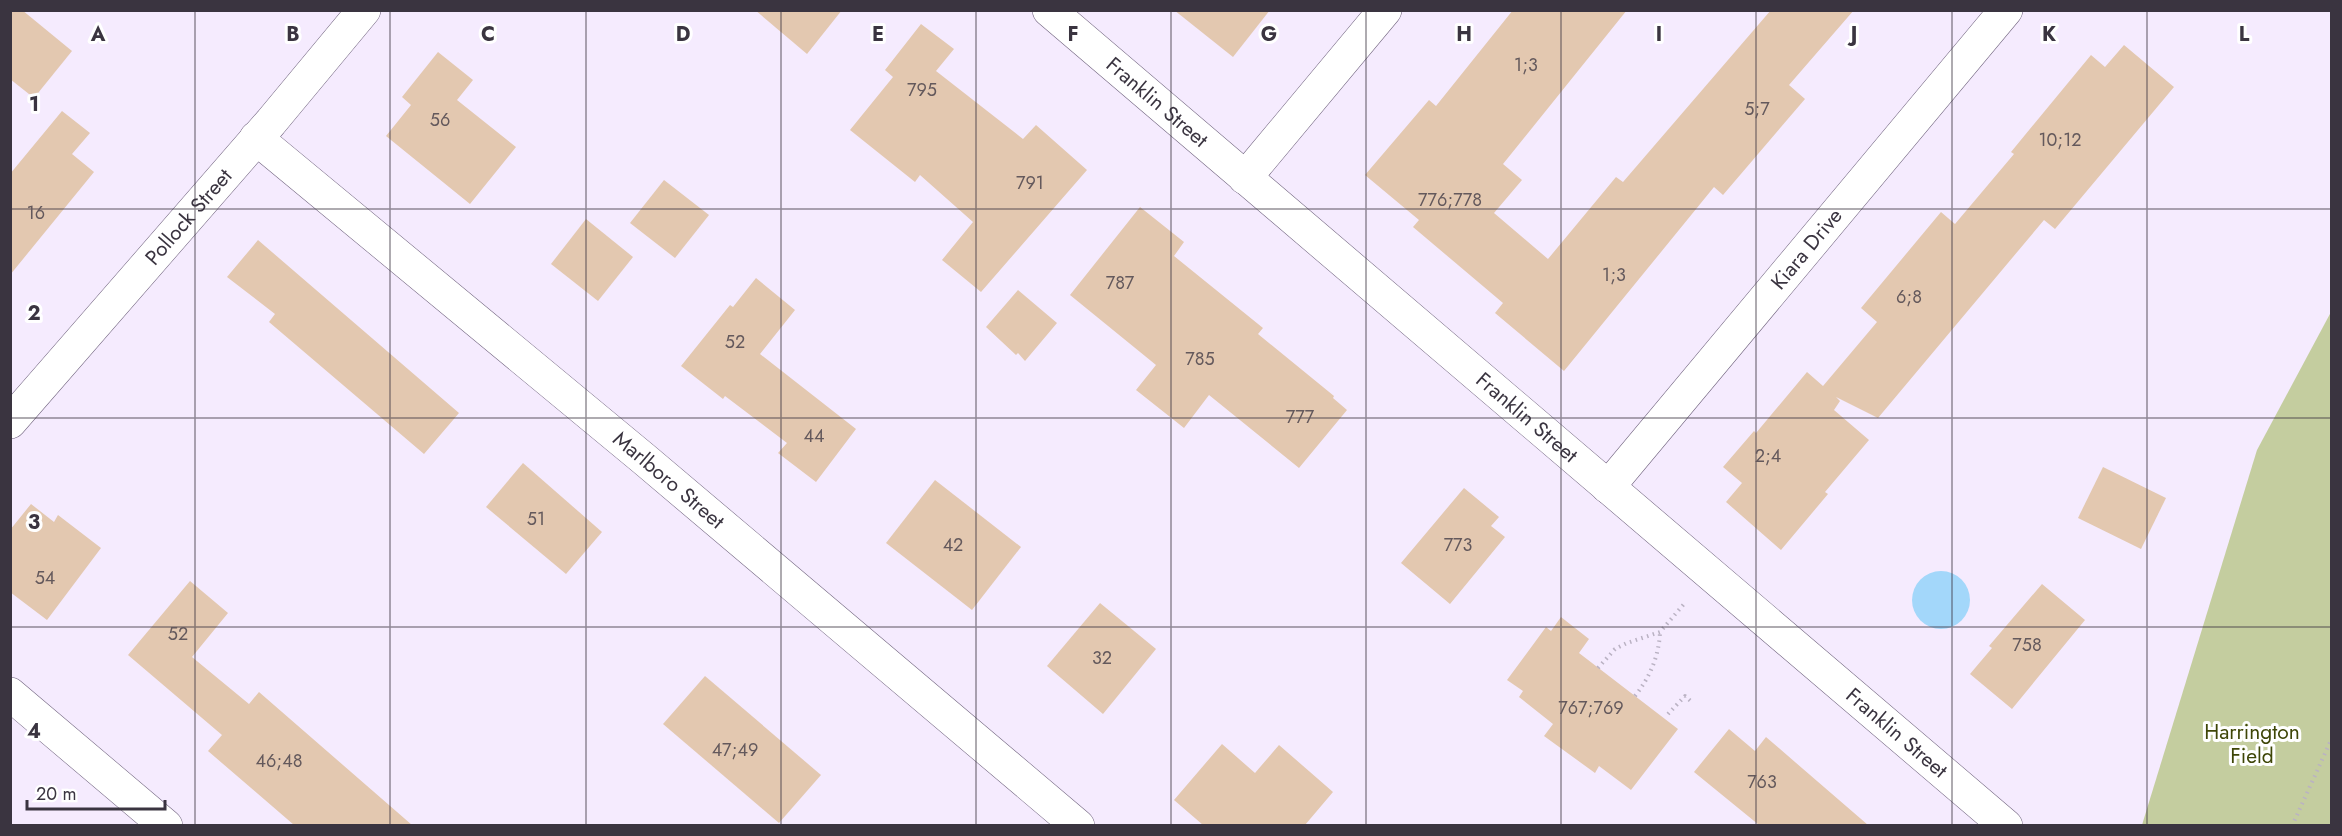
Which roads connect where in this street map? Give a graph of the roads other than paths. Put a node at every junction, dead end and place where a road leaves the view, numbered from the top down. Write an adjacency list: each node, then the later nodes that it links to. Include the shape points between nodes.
1 (364, 10): 5 (street, Pollock Street)
2 (1048, 10): 6 (street, Franklin Street)
3 (1385, 10): 6 (street)
4 (2006, 10): 8 (street, Kiara Drive)
5 (256, 138): 7 (street, Pollock Street); 11 (street, Marlboro Street)
6 (1245, 178): 8 (street, Franklin Street)
7 (10, 422)
8 (1608, 487): 12 (street, Franklin Street)
9 (10, 694): 10 (street)
10 (166, 825)
11 (1078, 825)
12 (2006, 825)

